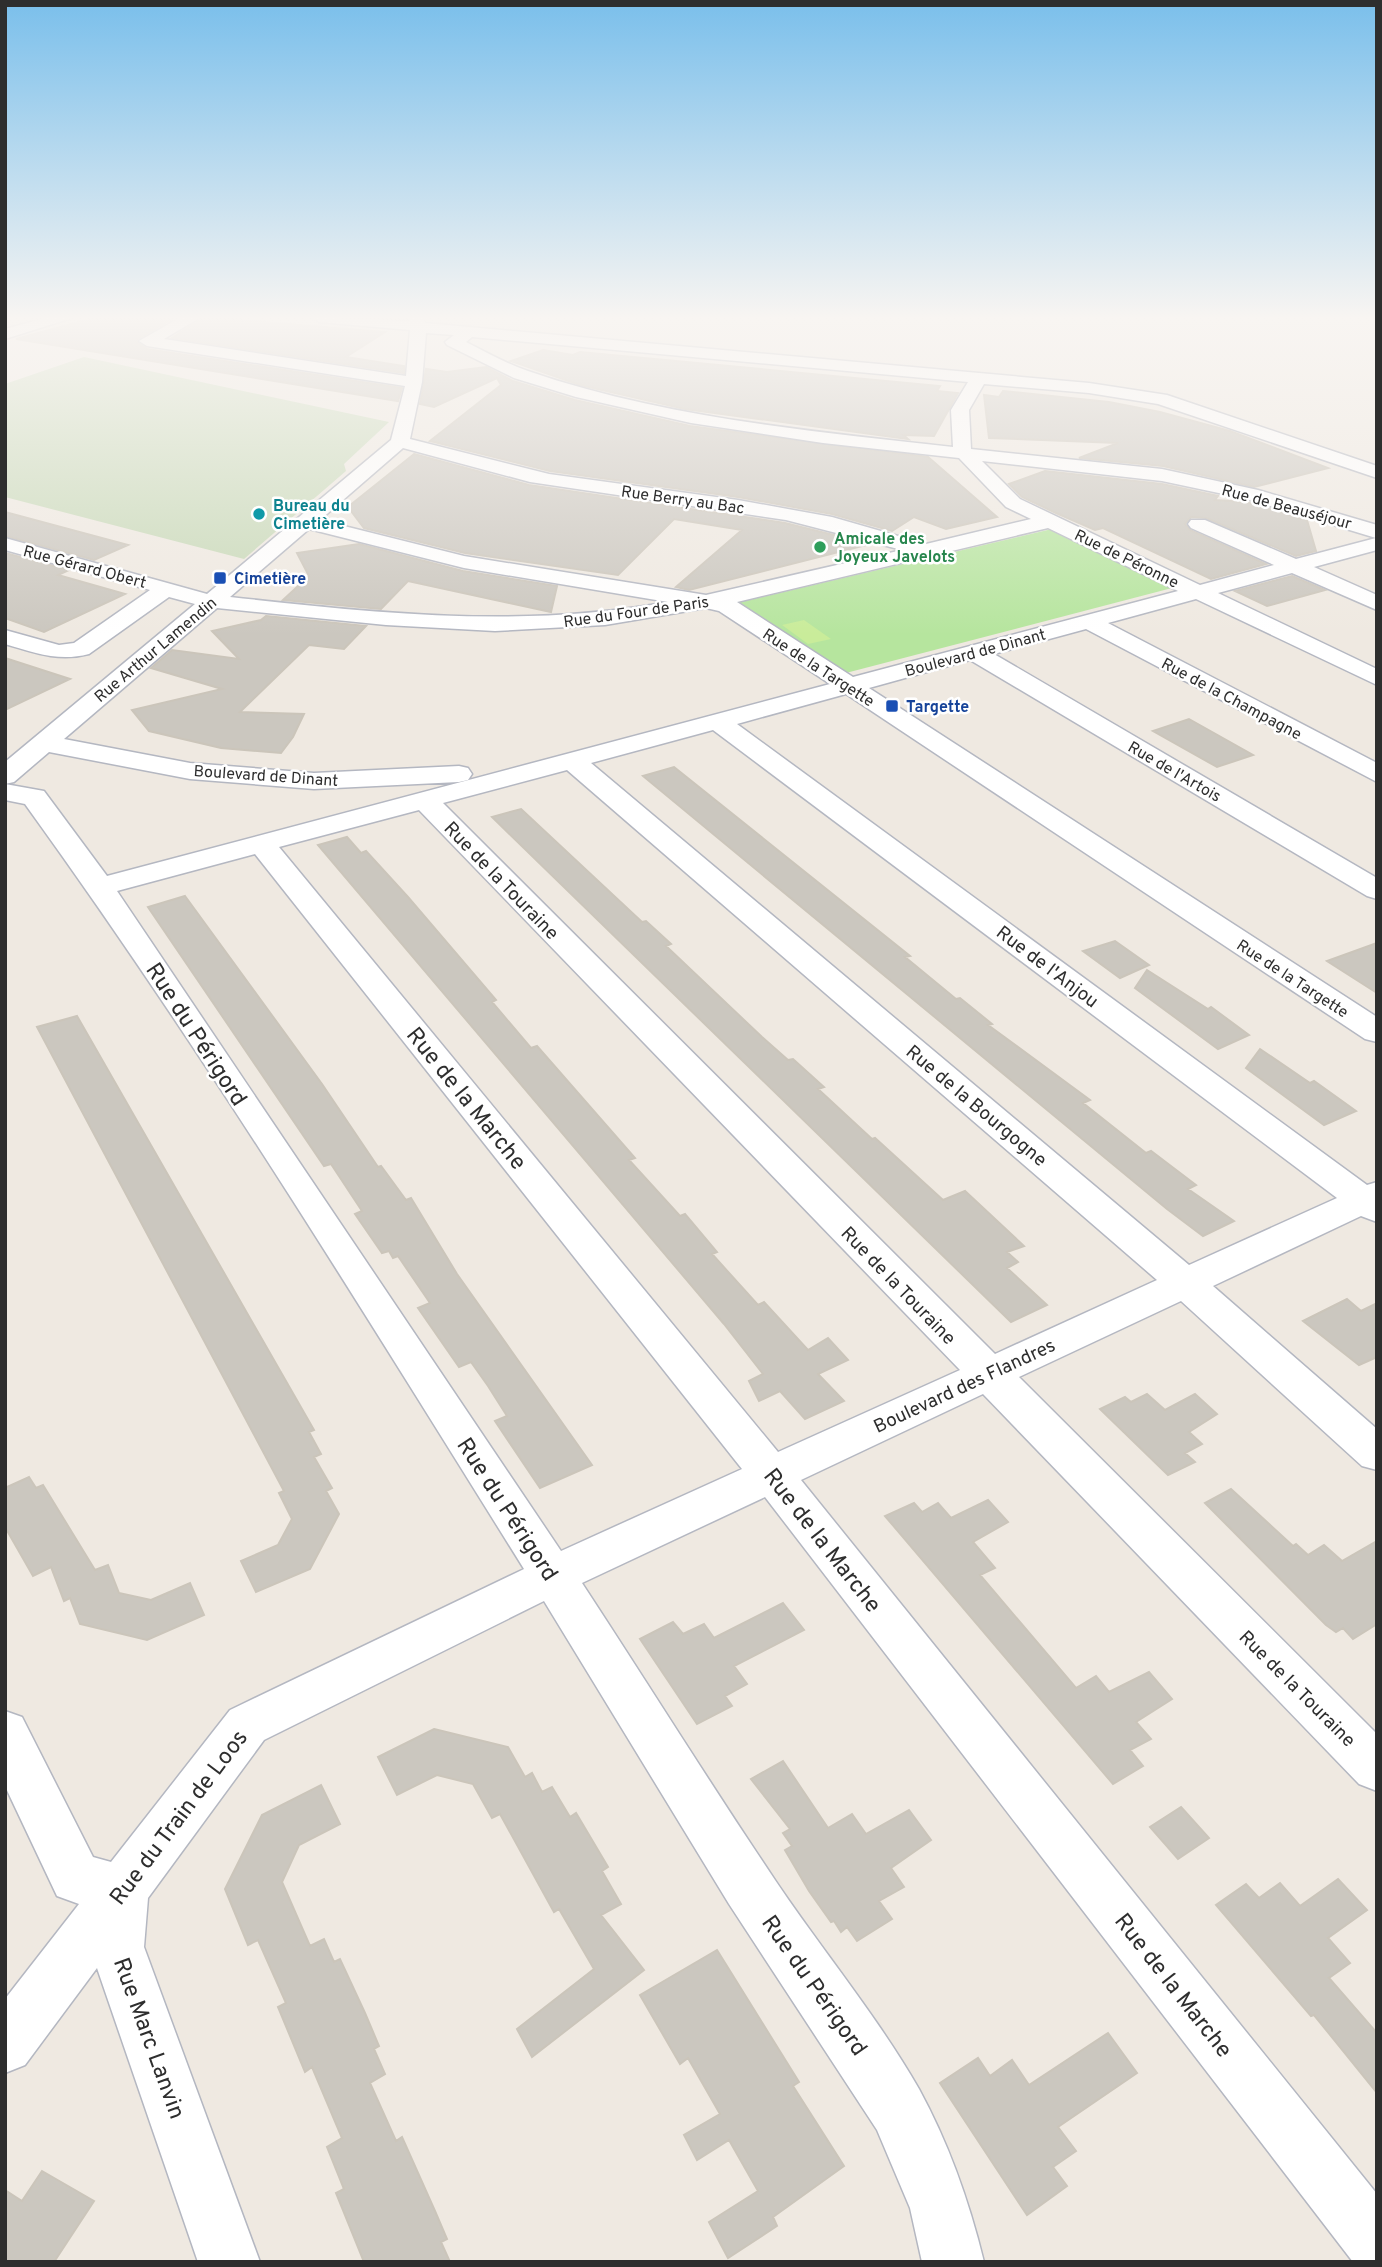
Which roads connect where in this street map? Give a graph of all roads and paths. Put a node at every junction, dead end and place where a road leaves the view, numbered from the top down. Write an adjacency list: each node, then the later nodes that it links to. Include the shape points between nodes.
1 (404, 423): 5 (street)
2 (723, 423): 6 (street, Rue de Beauséjour)
3 (961, 423): 6 (street)
4 (1233, 423): 7 (street)
5 (400, 442): 9 (street, Rue Arthur Lamendin); 14 (street, Rue Berry au Bac, via 547,479 761,510 877,533)
6 (962, 452): 8 (street, Rue de Péronne, via 1013,503); 11 (street, Rue de Beauséjour, via 1162,475 1251,494)
7 (1377, 472)
8 (1051, 521): 14 (street, Rue du Four de Paris); 17 (street, Rue de Péronne)
9 (305, 522): 18 (street, Rue Arthur Lamendin); 19 (street, Rue de la Targette, via 464,562)
10 (1198, 524): 15 (street)
11 (1377, 533)
12 (5, 544): 16 (street, Rue Gérard Obert)
13 (1377, 544): 15 (street, Boulevard de Dinant)
14 (924, 550): 19 (street, Rue du Four de Paris)
15 (1292, 566): 17 (street, Boulevard de Dinant); 20 (street)
16 (165, 590): 18 (street, Rue Gérard Obert); 22 (street, Rue Gérard Obert, via 81,649 58,652)
17 (1196, 592): 21 (street, Boulevard de Dinant); 24 (street, Rue de Péronne)
18 (213, 600): 19 (street, Rue du Four de Paris, via 422,622 509,625 603,618); 27 (street, Rue Arthur Lamendin)
19 (712, 601): 25 (street, Rue de la Targette, via 726,605)
20 (1377, 603)
21 (1087, 621): 23 (street, Boulevard de Dinant); 29 (street, Rue de la Champagne)
22 (5, 637)
23 (973, 652): 25 (street, Boulevard de Dinant); 37 (street, Rue de l'Artois)
24 (1377, 678)
25 (848, 686): 26 (street, Boulevard de Dinant); 38 (street, Rue de la Targette)
26 (720, 723): 28 (street, Boulevard de Dinant); 39 (street, Rue de l'Anjou)
27 (44, 743): 30 (street, Rue Arthur Lamendin); 31 (street, Boulevard de Dinant, via 190,771)
28 (573, 761): 31 (street, Boulevard de Dinant, via 440,776); 33 (street, Boulevard de Dinant); 40 (street, Rue de la Bourgogne)
29 (1377, 774)
30 (5, 776)
31 (329, 781): 34 (street, via 349,790 356,802 349,816)
32 (5, 792): 36 (street, Rue du Périgord, via 34,797)
33 (425, 800): 34 (street, Boulevard de Dinant); 41 (street, Rue de la Touraine)
34 (330, 825): 35 (street, Boulevard de Dinant)
35 (261, 843): 36 (street, Boulevard de Dinant); 43 (street, Rue de la Marche)
36 (100, 887): 44 (street, Rue du Périgord)
37 (1377, 890)
38 (1377, 1032)
39 (1372, 1201): 40 (street, Boulevard des Flandres)
40 (1185, 1283): 41 (street, Boulevard des Flandres); 42 (street, Rue de la Bourgogne)
41 (987, 1375): 43 (street, Boulevard des Flandres); 46 (street, Rue de la Touraine)
42 (1377, 1454)
43 (772, 1475): 44 (street, Boulevard des Flandres); 49 (street, Rue de la Marche)
44 (552, 1577): 47 (street, Rue du Train de Loos, via 247,1725); 50 (street, Rue du Périgord, via 759,1904 914,2134)
45 (5, 1733): 47 (street, via 76,1878)
46 (1377, 1768)
47 (122, 1891): 48 (street, Rue du Train de Loos); 51 (street, Rue Marc Lanvin, via 117,1947)
48 (5, 2045)
49 (1377, 2243)
50 (955, 2260)
51 (229, 2262)

